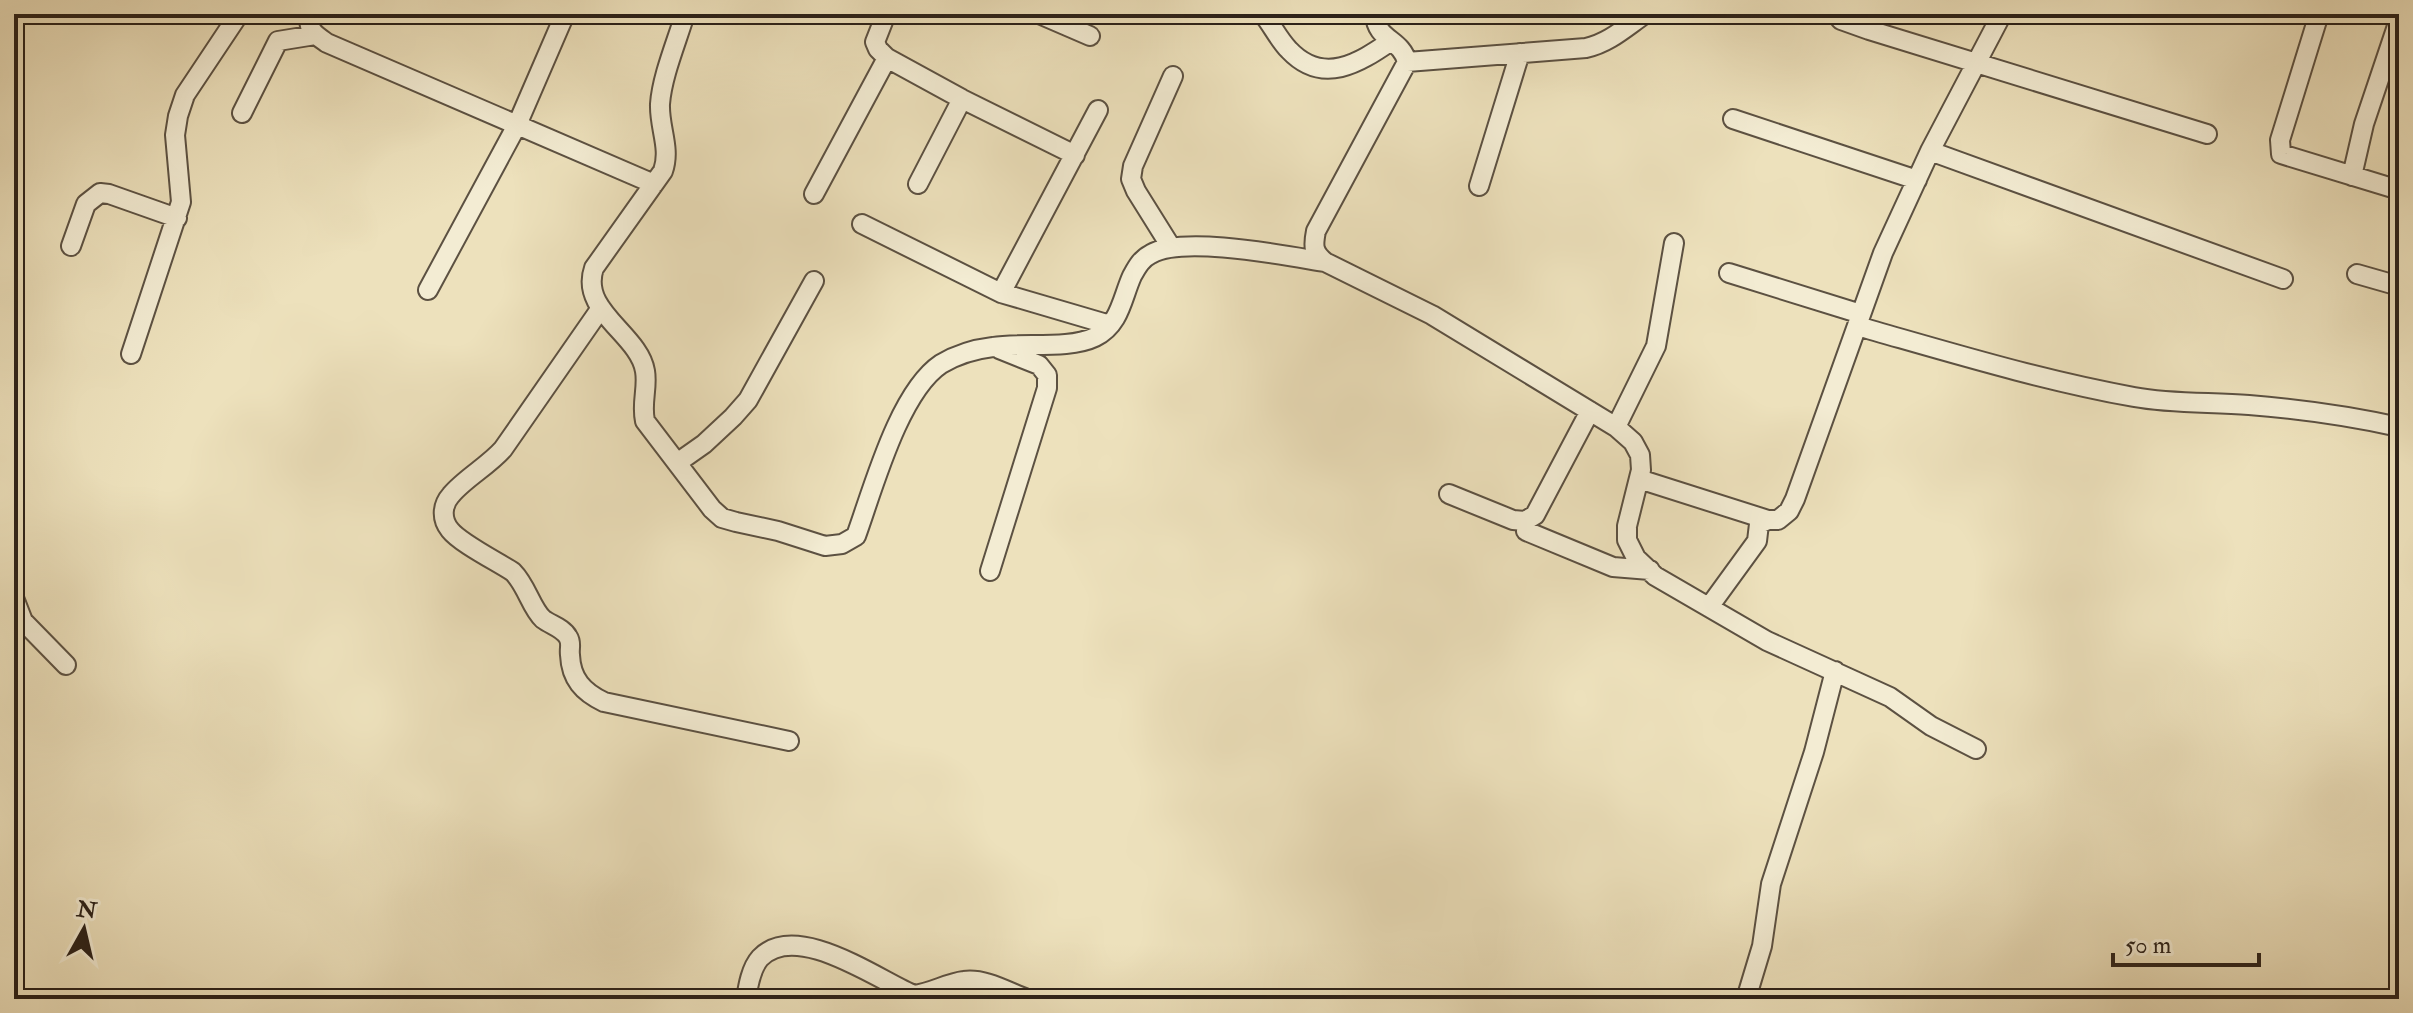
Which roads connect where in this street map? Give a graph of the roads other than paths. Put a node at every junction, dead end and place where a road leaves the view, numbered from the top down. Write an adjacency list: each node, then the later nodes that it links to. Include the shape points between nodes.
1 (239, 14): 37 (street, via 185,95 178,116)
2 (309, 14): 14 (street)
3 (565, 14): 26 (street)
4 (685, 14): 32 (street, via 661,93 667,160)
5 (886, 14): 18 (street, via 875,42)
6 (1039, 14): 15 (street)
7 (1263, 14): 16 (street, via 1287,49 1325,70 1362,61)
8 (1375, 14): 16 (street, via 1380,33)
9 (1645, 14): 17 (street, via 1597,45)
10 (1836, 14): 20 (street, via 1869,30)
11 (2002, 14): 20 (street)
12 (2319, 14): 30 (street, via 2280,140 2281,154)
13 (2399, 20): 30 (street)
14 (315, 35): 24 (street, via 278,41); 26 (street)
15 (1090, 36)
16 (1391, 41): 19 (street, via 1405,52)
17 (1520, 53): 19 (street); 34 (street)
18 (887, 58): 22 (street); 36 (street)
19 (1407, 62): 42 (street, via 1316,231 1313,245)
20 (1977, 62): 27 (street); 28 (street)
21 (1173, 76): 41 (street, via 1131,179)
22 (962, 99): 29 (street); 33 (street)
23 (1098, 110): 29 (street)
24 (242, 113)
25 (1733, 119): 31 (street)
26 (517, 125): 32 (street); 48 (street)
27 (2207, 134)
28 (1930, 151): 31 (street); 45 (street)
29 (1075, 155): 49 (street)
30 (2352, 176): 35 (street)
31 (1917, 180): 51 (street)
32 (654, 184): 50 (street, via 594,268 590,279)
33 (918, 184)
34 (1479, 186)
35 (2399, 190)
36 (814, 194)
37 (177, 218): 40 (street, via 100,193 86,204); 54 (street)
38 (862, 224): 49 (street)
39 (1674, 243): 56 (street, via 1656,346)
40 (71, 246)
41 (1171, 247): 42 (street, via 1229,248); 52 (street, via 1140,262)
42 (1325, 262): 55 (street, via 1432,315)
43 (1729, 273): 51 (street)
44 (2357, 274): 47 (street)
45 (2283, 279)
46 (814, 281): 58 (street, via 748,400)
47 (2399, 286)
48 (428, 290)
49 (1001, 293): 52 (street)
50 (601, 308): 58 (street, via 639,356 645,372 645,421); 69 (street, via 503,449 452,493 444,505 449,529 522,580 535,609 570,640 574,677 593,697)
51 (1859, 320): 57 (street, via 1991,364 2133,397 2273,407); 61 (street, via 1795,499 1778,520)
52 (1110, 325): 53 (street, via 1096,337 1077,342)
53 (992, 347): 58 (street, via 940,365 921,382 888,447 856,536 842,544 825,546 722,518); 64 (street, via 1039,365 1047,375 1047,388)
54 (131, 354)
55 (1590, 411): 56 (street); 60 (street, via 1535,515 1525,521)
56 (1616, 427): 59 (street, via 1640,455)
57 (2399, 427)
58 (677, 463)
59 (1639, 479): 61 (street); 63 (street, via 1627,540)
60 (1449, 494)
61 (1768, 520): 66 (street, via 1759,524 1757,541)
62 (1526, 531): 63 (street, via 1613,567)
63 (1650, 570): 66 (street)
64 (990, 571)
65 (14, 598): 67 (street, via 23,621)
66 (1709, 607): 68 (street, via 1767,641)
67 (66, 665)
68 (1835, 671): 70 (street); 74 (street, via 1771,884 1762,946)
69 (789, 741)
70 (1976, 749)
71 (914, 997): 72 (street, via 823,950 799,946 777,948 760,958); 73 (street, via 968,980)
72 (746, 999)
73 (1027, 999)
74 (1746, 999)

